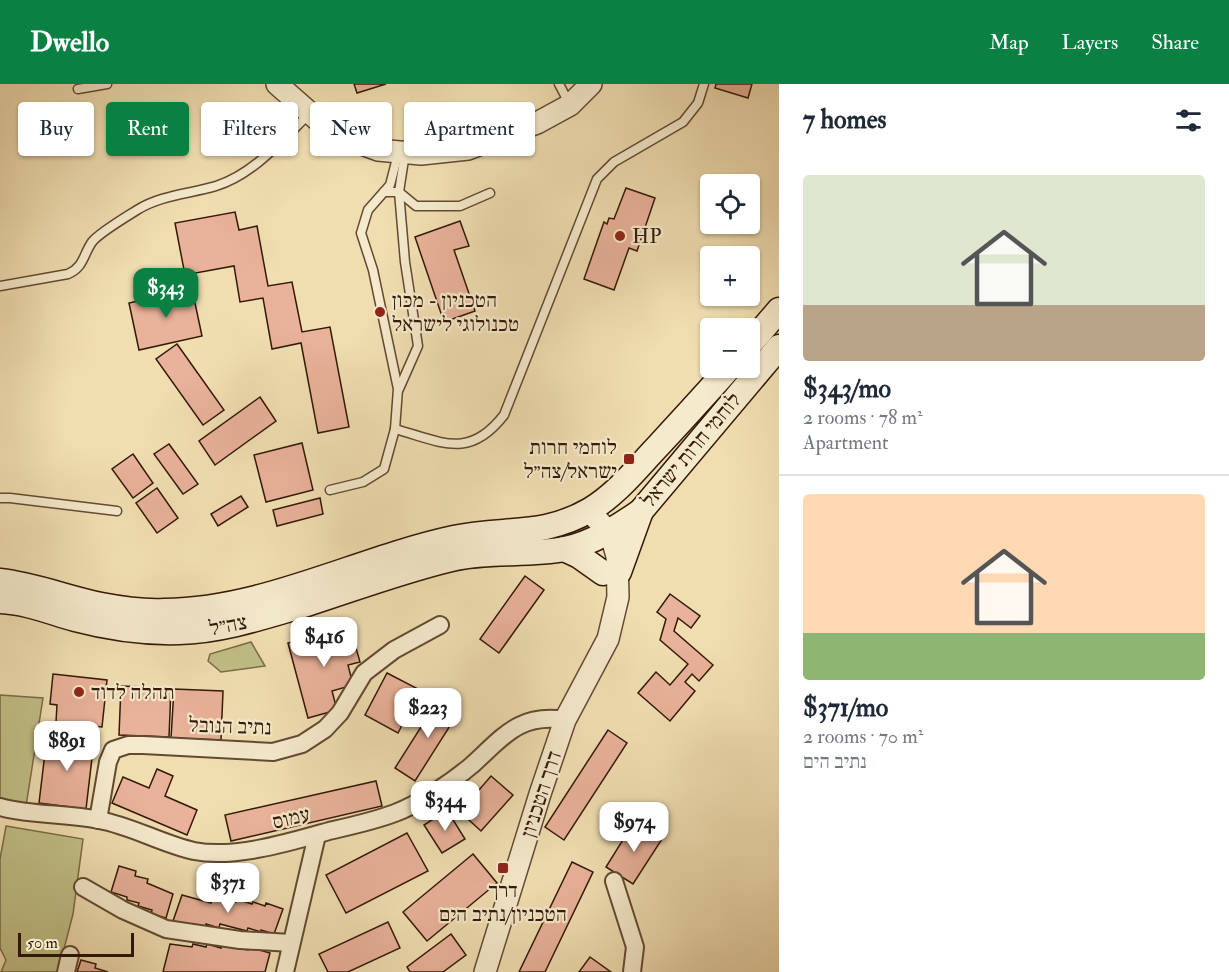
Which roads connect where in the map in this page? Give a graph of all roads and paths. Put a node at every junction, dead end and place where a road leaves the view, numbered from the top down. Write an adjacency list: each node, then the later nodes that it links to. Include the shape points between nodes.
1 (107, 84): 6 (lane)
2 (559, 84): 7 (lane)
3 (591, 84): 7 (street)
4 (704, 84): 20 (lane, via 698,103 683,122 614,162 597,178 504,415 493,429 464,445)
5 (284, 87): 8 (street)
6 (78, 89)
7 (570, 105): 10 (street, via 537,123 468,149)
8 (310, 113): 14 (lane, via 268,155 218,186 159,199 139,209 93,241 78,270)
9 (391, 156): 10 (street)
10 (399, 159): 11 (lane); 12 (lane)
11 (384, 192): 12 (lane); 19 (lane, via 368,210 361,233 373,270)
12 (399, 192): 13 (lane, via 416,206 460,206); 19 (lane, via 418,346)
13 (490, 193)
14 (0, 286)
15 (779, 310): 16 (main road)
16 (760, 332)
17 (779, 347): 23 (main road, לוחמי חרות ישראל)
18 (720, 378): 25 (main road, לוחמי חרות ישראל, via 617,490)
19 (398, 389): 20 (lane)
20 (395, 429): 21 (lane, via 384,469 363,482)
21 (330, 490)
22 (0, 498): 24 (lane)
23 (641, 510): 26 (main road, לוחמי חרות ישראל); 28 (main road)
24 (117, 511)
25 (589, 511): 26 (street, דרך הטכניון); 29 (main road, צה״ל, via 534,531 454,538 254,599 201,609 120,608)
26 (601, 536): 27 (main road, צה״ל); 28 (street, דרך הטכניון)
27 (564, 549): 28 (main road); 30 (main road, צה״ל, via 451,559 262,618 204,630 122,629)
28 (611, 572): 32 (street, דרך הטכניון, via 608,591 612,622 602,652)
29 (0, 580)
30 (0, 601)
31 (440, 625): 34 (street, נתיב הנובל, via 394,650 364,673 340,713 302,744 273,752 143,745 114,750 108,762)
32 (565, 720): 35 (street, עמוס, via 533,720 514,727 471,766 396,813); 42 (street, דרך הטכניון)
33 (0, 807): 34 (street, עמוס, via 20,813)
34 (98, 820): 35 (street, עמוס, via 196,851 260,848)
35 (317, 835): 38 (street)
36 (614, 881): 43 (street, via 635,947)
37 (83, 887): 38 (street, via 166,929)
38 (291, 943): 41 (street)
39 (70, 956): 40 (street)
40 (66, 972)
41 (285, 972)
42 (485, 972)
43 (632, 972)

